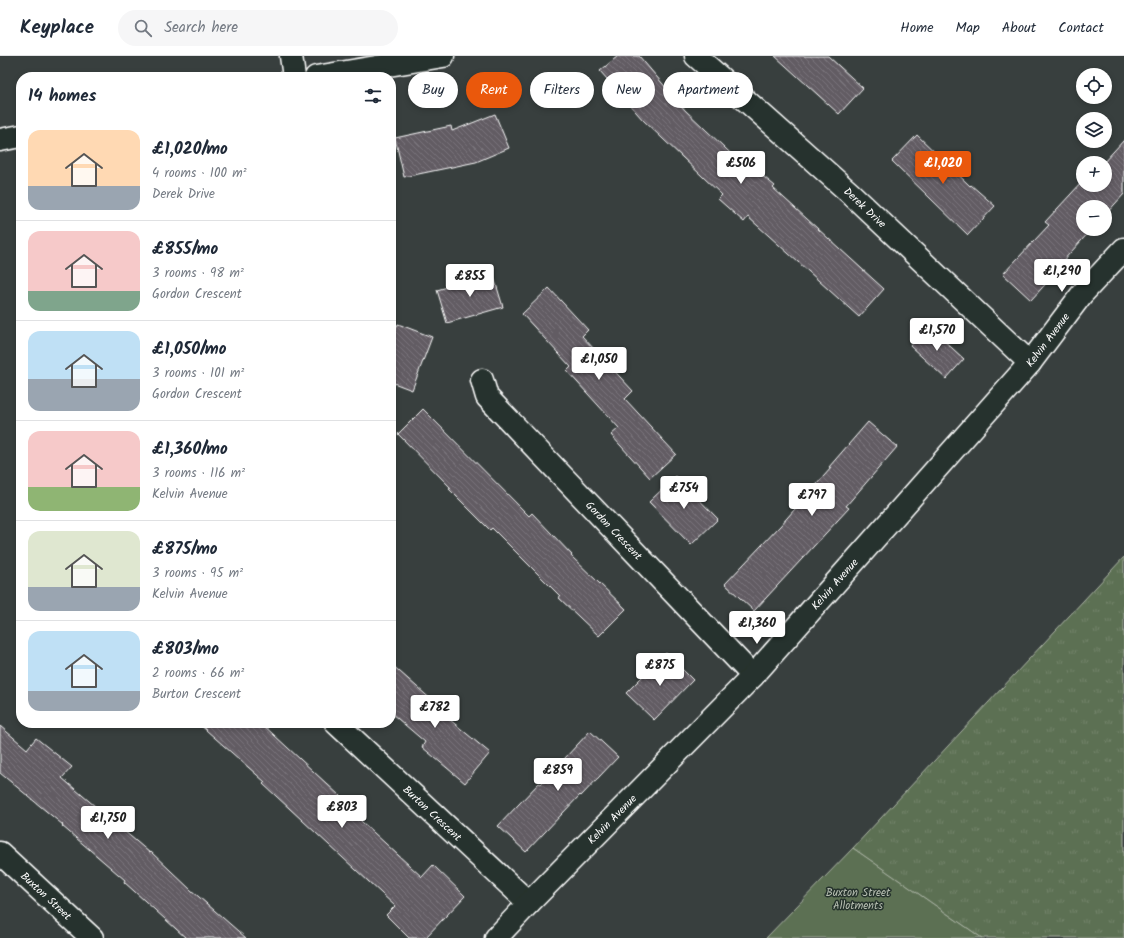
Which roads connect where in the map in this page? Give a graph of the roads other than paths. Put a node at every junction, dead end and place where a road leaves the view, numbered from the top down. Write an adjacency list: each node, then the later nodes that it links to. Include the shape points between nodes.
1 (291, 56): 4 (street)
2 (443, 56): 5 (street)
3 (696, 56): 9 (street, Derek Drive, via 850,193)
4 (293, 72)
5 (346, 72)
6 (16, 137): 7 (street)
7 (0, 140)
8 (1124, 250): 9 (street, Kelvin Avenue, via 1082,294)
9 (1030, 363): 11 (street, Kelvin Avenue)
10 (482, 380): 11 (street, Gordon Crescent, via 487,397)
11 (753, 676): 14 (street, Kelvin Avenue)
12 (341, 728): 14 (street, Burton Crescent)
13 (0, 853): 15 (street, Buxton Street)
14 (529, 903): 16 (street, Kelvin Avenue)
15 (92, 938)
16 (496, 938)

